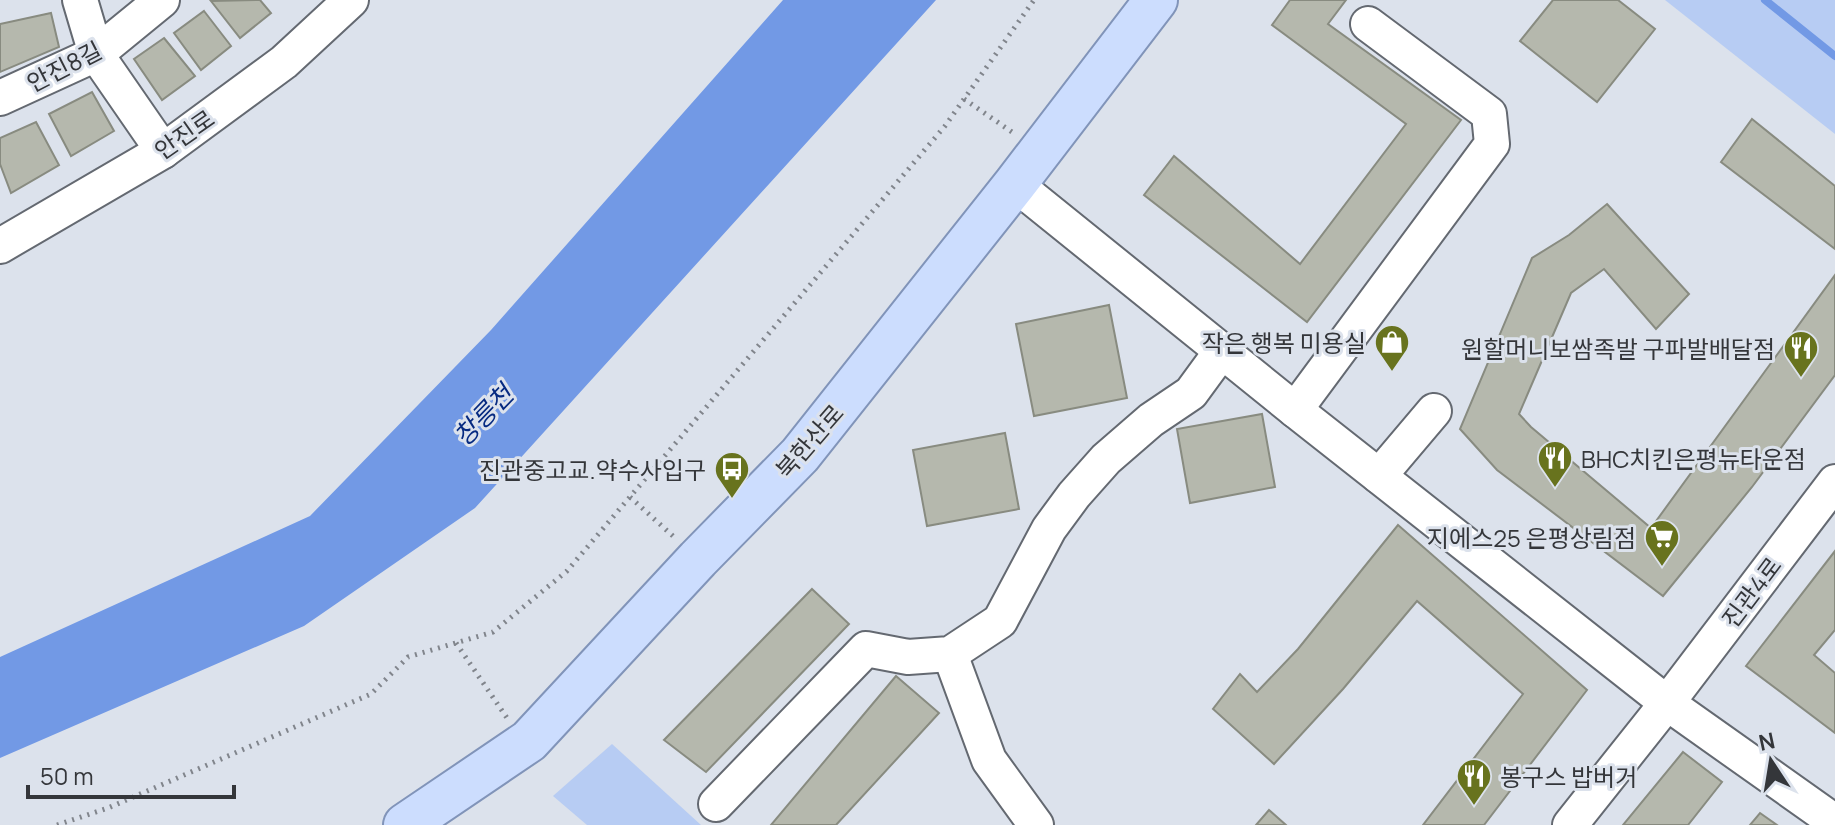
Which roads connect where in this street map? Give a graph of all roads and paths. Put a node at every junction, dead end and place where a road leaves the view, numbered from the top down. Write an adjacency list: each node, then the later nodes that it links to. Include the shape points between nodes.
1 (80, 0): 7 (street)
2 (162, 0): 7 (street, 안진8길)
3 (351, 0): 11 (street, 안진로, via 284,62)
4 (1034, 0): 9 (path)
5 (1156, 0): 12 (main road, 북한산로)
6 (1368, 24): 15 (street, via 1489,114 1492,144)
7 (96, 54): 8 (street, 안진8길); 11 (street)
8 (0, 98)
9 (964, 99): 10 (path); 19 (path)
10 (1014, 133)
11 (163, 151): 13 (street, 안진로)
12 (1015, 184): 14 (street); 28 (main road, 북한산로, via 800,455 529,741)
13 (0, 246)
14 (1221, 352): 15 (street); 22 (street, via 1191,393 1106,459 1074,495 1049,529 1000,621)
15 (1295, 410): 17 (street)
16 (1434, 411): 17 (street)
17 (1379, 476): 23 (street)
18 (1835, 482): 23 (street, 진관4로)
19 (630, 497): 20 (path); 21 (path, via 567,571 493,632)
20 (678, 541)
21 (456, 643): 24 (path); 27 (path, via 408,657 371,694)
22 (950, 654): 25 (street, via 908,657 866,649); 29 (street, via 989,760)
23 (1667, 703): 26 (street); 30 (street, 진관4로)
24 (508, 719)
25 (716, 804)
26 (1835, 822)
27 (57, 825)
28 (405, 825)
29 (1036, 825)
30 (1570, 825)

